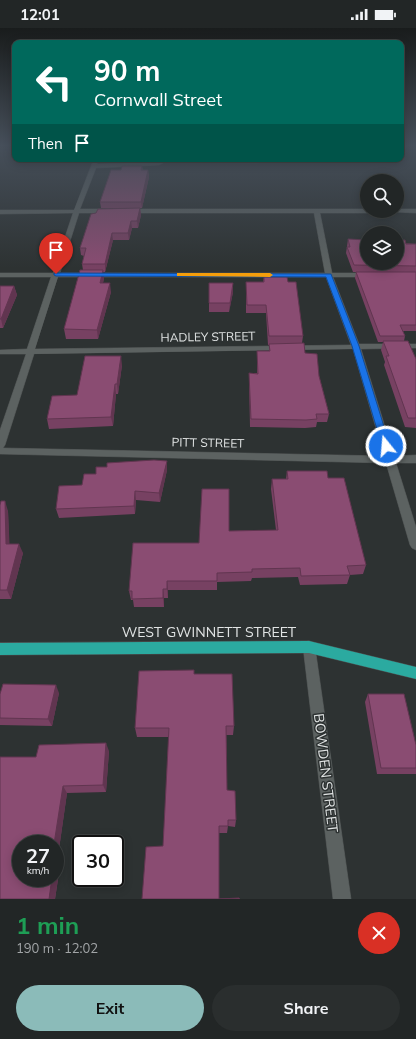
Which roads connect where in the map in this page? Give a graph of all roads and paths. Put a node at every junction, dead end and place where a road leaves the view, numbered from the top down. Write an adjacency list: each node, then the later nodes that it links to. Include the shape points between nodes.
1 (86, 187): 9 (street)
2 (115, 211): 9 (street)
3 (123, 211): 4 (street)
4 (317, 211): 5 (street); 12 (street)
5 (360, 211)
6 (404, 211): 7 (street)
7 (416, 211)
8 (0, 212): 9 (street)
9 (76, 212): 10 (street)
10 (56, 274): 11 (street); 12 (street); 17 (street)
11 (0, 275)
12 (329, 275): 13 (street); 14 (street)
13 (376, 275)
14 (356, 346): 15 (street, HADLEY STREET); 17 (street, HADLEY STREET); 21 (street)
15 (416, 346)
16 (0, 352): 17 (street, HADLEY STREET)
17 (31, 352): 18 (street)
18 (0, 445)
19 (0, 452): 21 (street, PITT STREET)
20 (416, 459): 21 (street, PITT STREET)
21 (390, 460): 22 (street)
22 (416, 545)
23 (309, 647): 24 (main road, WEST GWINNETT STREET); 25 (main road, WEST GWINNETT STREET); 26 (street, BOWDEN STREET)
24 (0, 649)
25 (416, 673)
26 (342, 899)

